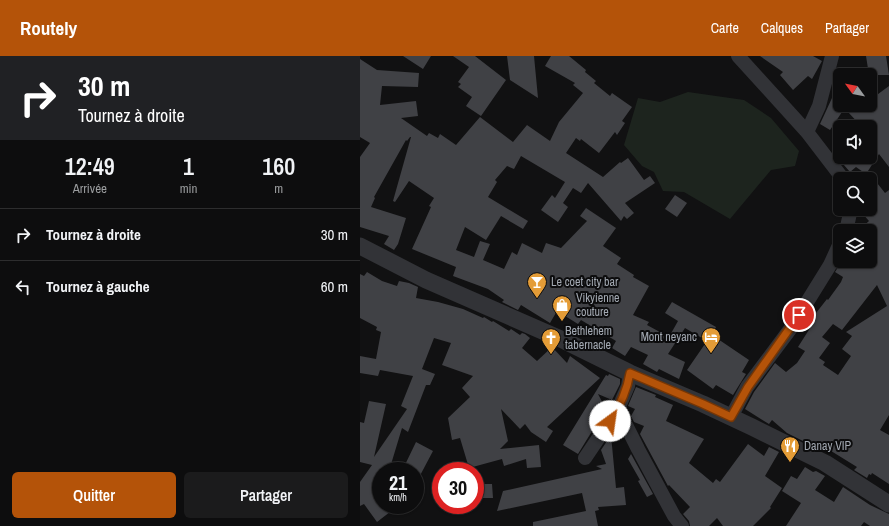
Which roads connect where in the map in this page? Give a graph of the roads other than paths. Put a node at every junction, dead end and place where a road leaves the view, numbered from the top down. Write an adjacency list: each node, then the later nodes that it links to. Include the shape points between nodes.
1 (738, 56): 3 (street)
2 (832, 56): 3 (street, via 819,106)
3 (807, 132): 4 (street)
4 (838, 172)
5 (360, 246): 7 (street, via 426,280 563,340)
6 (833, 258): 9 (street, via 791,328 748,387)
7 (630, 373): 8 (street, via 628,386); 9 (street)
8 (618, 409): 10 (street); 12 (street, via 674,516)
9 (731, 417): 11 (street, via 825,463)
10 (585, 458)
11 (889, 504)
12 (682, 526)

